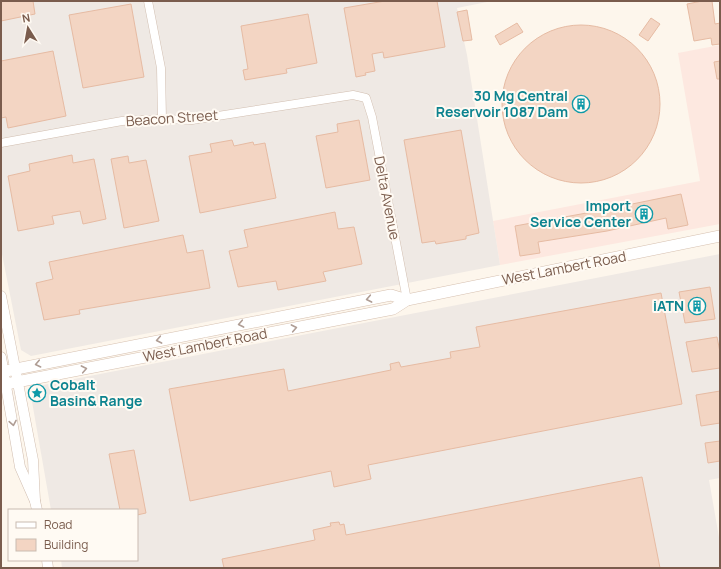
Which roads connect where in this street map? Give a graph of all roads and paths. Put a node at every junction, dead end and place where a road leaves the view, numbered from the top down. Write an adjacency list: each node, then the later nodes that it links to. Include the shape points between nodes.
1 (148, 1): 3 (street, via 161,68)
2 (366, 98): 3 (street, Beacon Street, via 353,95 192,120); 7 (street, Delta Avenue, via 372,117)
3 (162, 119): 4 (street, Beacon Street, via 122,121)
4 (1, 143)
5 (720, 236): 7 (main road, West Lambert Road)
6 (1, 296): 9 (street)
7 (407, 300): 9 (main road, West Lambert Road, one-way to 9, via 391,295); 11 (main road, West Lambert Road, one-way to 7, via 393,309)
8 (1, 357): 10 (street)
9 (16, 369): 10 (main road, West Lambert Road); 11 (street)
10 (2, 372): 12 (street)
11 (18, 382): 12 (main road, West Lambert Road); 13 (street, via 33,460)
12 (3, 385): 13 (street, one-way to 13, via 20,467)
13 (36, 505)

